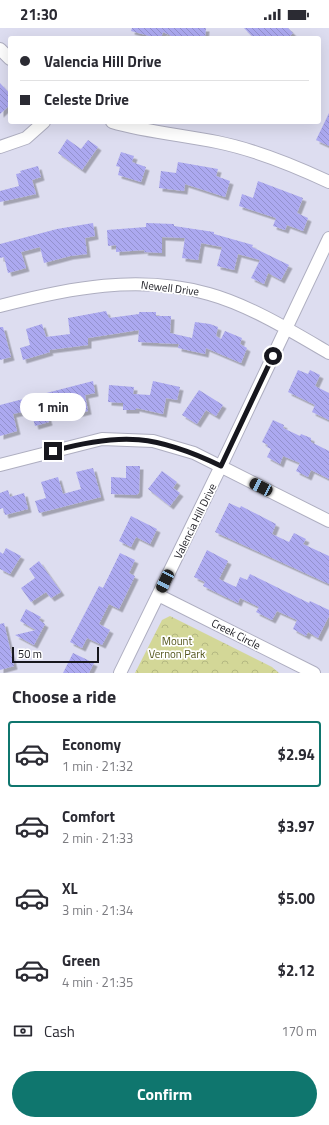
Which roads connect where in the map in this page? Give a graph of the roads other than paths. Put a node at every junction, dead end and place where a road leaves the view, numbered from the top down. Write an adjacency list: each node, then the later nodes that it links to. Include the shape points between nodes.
1 (0, 49): 2 (street)
2 (8, 57)
3 (42, 124): 5 (street, via 26,138)
4 (120, 124): 6 (street, via 258,152 292,164)
5 (0, 148)
6 (329, 182)
7 (329, 238): 9 (street, Valencia Hill Drive)
8 (0, 306): 9 (street, Newell Drive, via 50,292 83,287 111,284 164,286 211,294)
9 (286, 328): 10 (street, Newell Drive); 12 (street, Valencia Hill Drive)
10 (329, 353)
11 (0, 465): 12 (street, via 102,439 129,439 154,441 176,447)
12 (221, 466): 13 (street); 14 (street, Valencia Hill Drive)
13 (329, 521)
14 (158, 595): 15 (street, Valencia Hill Drive); 16 (street, Creek Circle)
15 (120, 673)
16 (314, 673)

